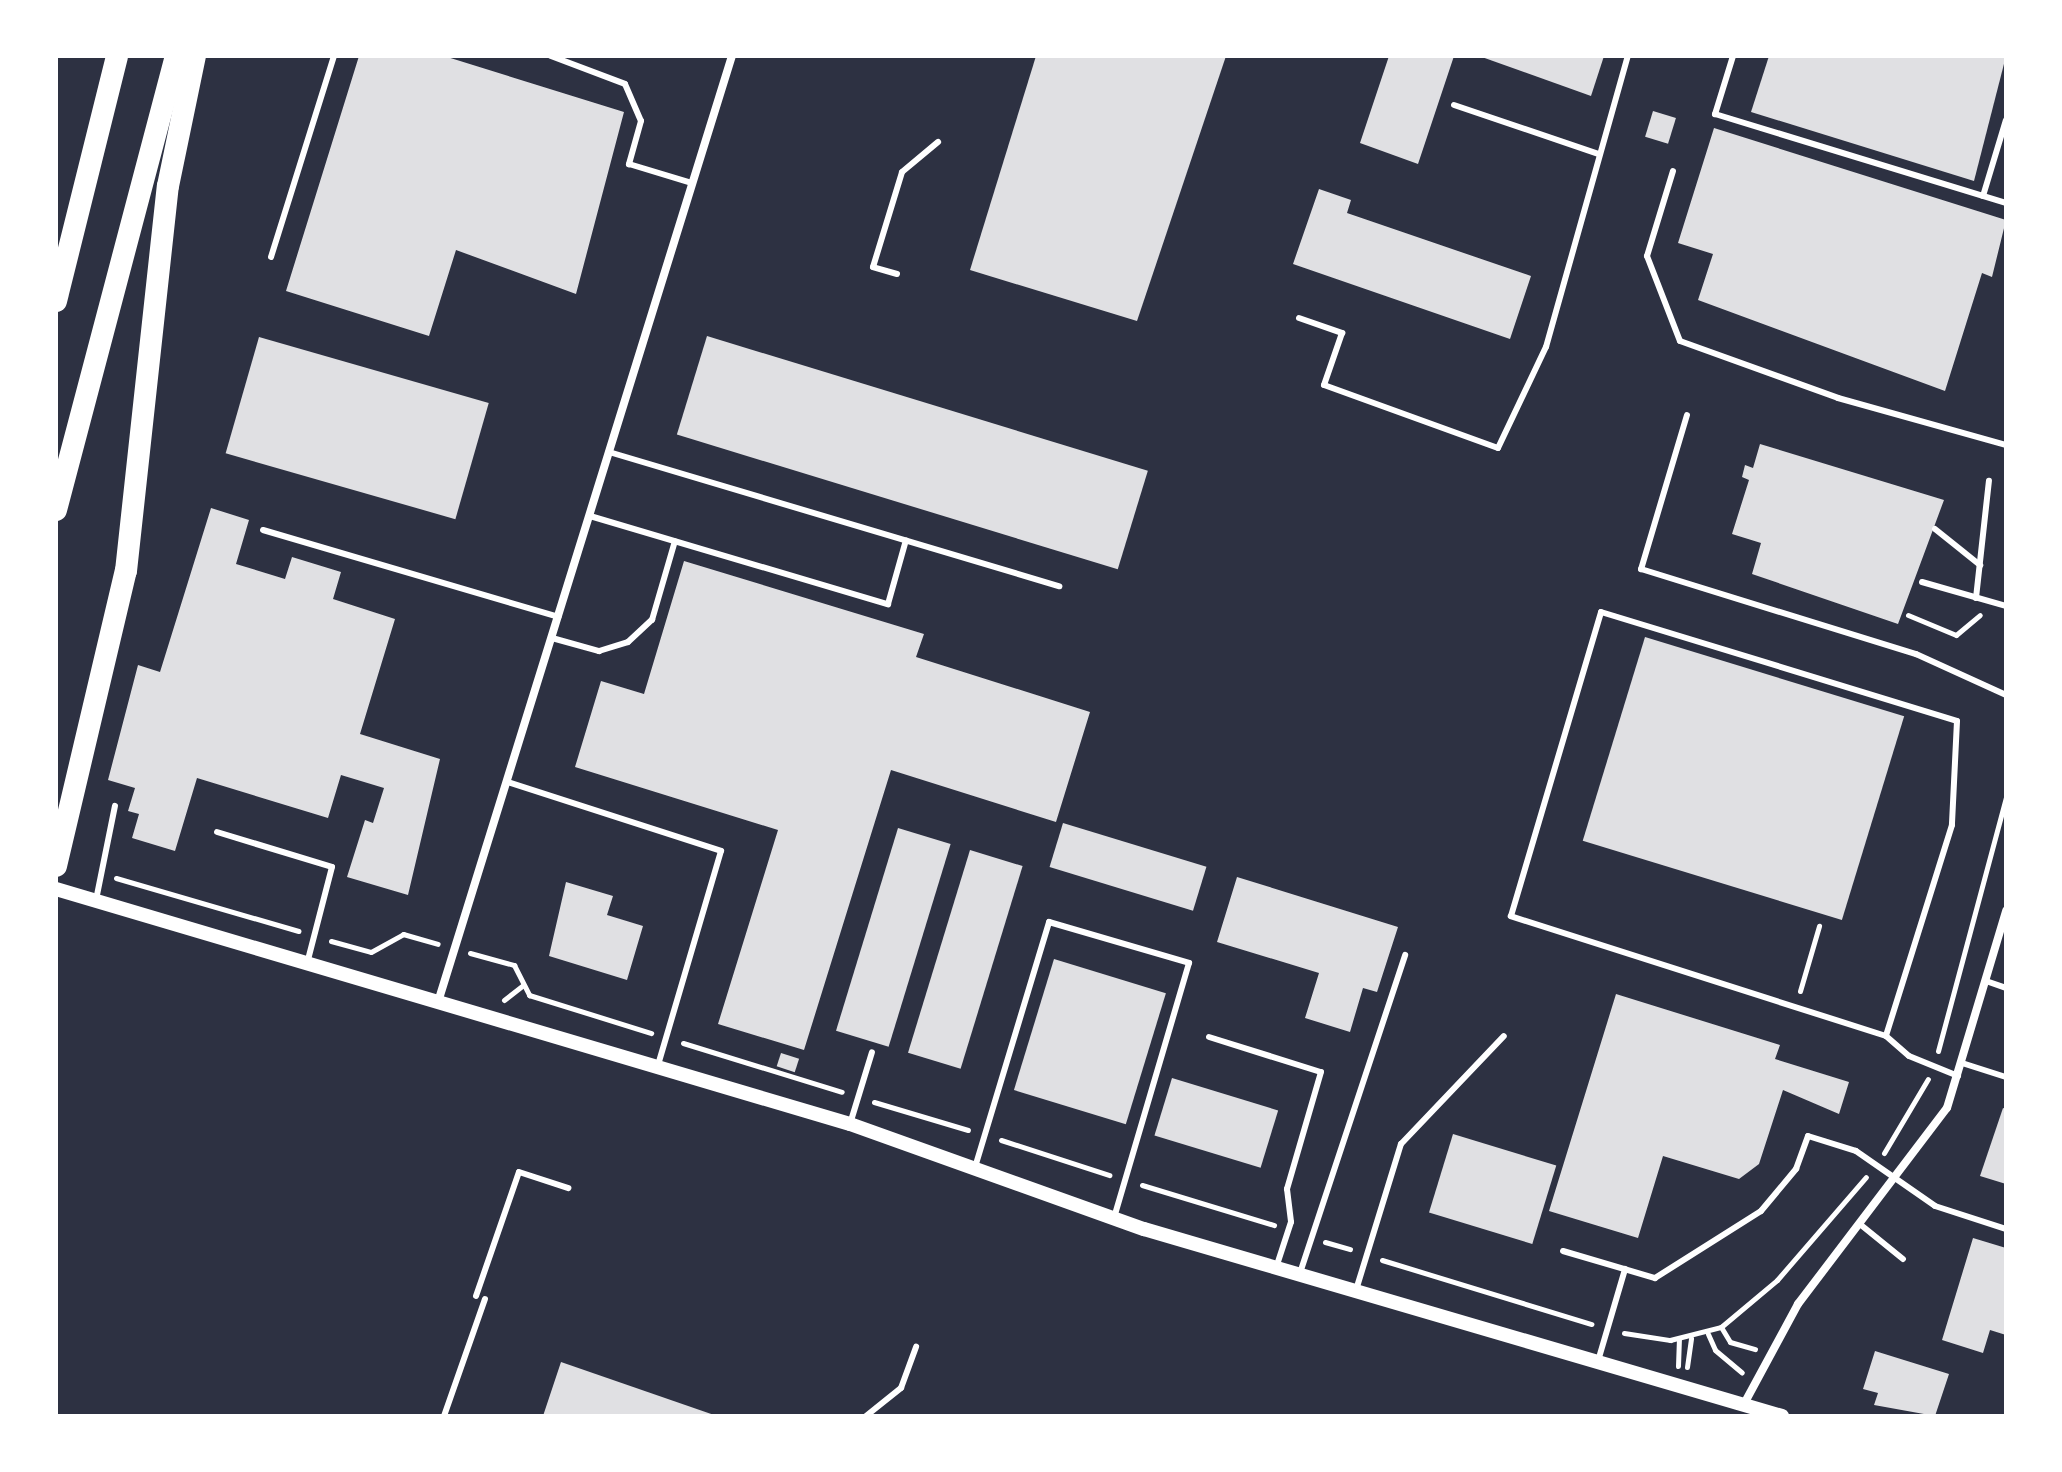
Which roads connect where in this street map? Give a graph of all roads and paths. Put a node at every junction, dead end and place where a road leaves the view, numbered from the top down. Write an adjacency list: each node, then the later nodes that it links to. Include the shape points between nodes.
1 (117, 56): 19 (highway)
2 (176, 56): 25 (highway)
3 (195, 56): 44 (highway, via 168,186 126,571)
4 (334, 56): 17 (lane)
5 (551, 56): 14 (lane, via 625,84 641,121 629,164)
6 (732, 56): 14 (street)
7 (1628, 56): 12 (lane)
8 (1733, 56): 15 (lane, via 1715,114)
9 (1454, 105): 12 (lane)
10 (2006, 120): 15 (lane)
11 (938, 142): 18 (lane, via 902,172 873,267)
12 (1599, 154): 20 (lane, via 1546,347 1498,448 1324,385 1342,333)
13 (1673, 171): 22 (lane, via 1647,256 1680,341 1838,398)
14 (692, 183): 23 (street)
15 (1983, 196): 16 (lane)
16 (2006, 203)
17 (271, 257)
18 (897, 274)
19 (56, 301)
20 (1299, 318)
21 (1687, 415): 40 (lane, via 1641,569 1916,654)
22 (2006, 445)
23 (609, 452): 26 (street); 29 (lane)
24 (1989, 481): 31 (lane)
25 (56, 510)
26 (590, 516): 30 (lane); 38 (street)
27 (1935, 529): 31 (lane)
28 (263, 530): 38 (lane)
29 (906, 540): 30 (lane, via 888,604); 33 (lane)
30 (675, 541): 39 (lane, via 652,620 628,642 599,651)
31 (1980, 565): 34 (lane)
32 (1922, 582): 34 (lane)
33 (1059, 586)
34 (1976, 598): 35 (lane)
35 (1987, 600): 36 (lane); 37 (path, via 1956,635)
36 (2006, 606)
37 (1908, 615)
38 (559, 617): 39 (street)
39 (552, 638): 41 (street)
40 (2006, 695)
41 (508, 782): 51 (street); 61 (lane, via 721,851)
42 (115, 806): 45 (lane)
43 (217, 832): 50 (lane, via 332,867)
44 (56, 866)
45 (103, 869): 47 (lane); 50 (path)
46 (56, 889): 47 (street)
47 (96, 901): 53 (street)
48 (2006, 911): 54 (street)
49 (1819, 926): 57 (path)
50 (315, 936): 51 (path, via 371,952 403,934); 53 (lane)
51 (456, 949): 56 (street); 61 (path, via 514,965 529,995)
52 (1405, 955): 78 (lane)
53 (307, 964): 56 (street)
54 (1986, 981): 55 (lane); 63 (street)
55 (2006, 988)
56 (438, 1002): 64 (street)
57 (1795, 1006): 59 (lane); 59 (lane, via 1511,916 1601,612 1957,721 1952,825)
58 (1504, 1036): 80 (lane, via 1401,1144)
59 (1886, 1036): 65 (lane, via 1921,1062)
60 (1209, 1037): 77 (lane, via 1321,1072 1287,1189)
61 (666, 1038): 64 (lane); 67 (path)
62 (872, 1052): 67 (lane)
63 (1962, 1063): 65 (street); 66 (lane)
64 (658, 1065): 68 (street)
65 (1958, 1076): 72 (street, via 1936,1129)
66 (2006, 1077)
67 (858, 1097): 68 (lane); 69 (path)
68 (850, 1124): 70 (street)
69 (984, 1135): 70 (lane); 71 (path); 71 (lane, via 1049,922 1189,963)
70 (976, 1164): 74 (street)
71 (1126, 1180): 74 (lane); 77 (path)
72 (1898, 1180): 75 (street); 76 (lane, via 1935,1206); 82 (lane, via 1856,1151 1808,1136 1796,1169 1761,1211 1655,1278)
73 (568, 1188): 86 (lane, via 519,1172)
74 (1114, 1220): 83 (street)
75 (1861, 1225): 81 (lane); 92 (street, via 1798,1304)
76 (2006, 1229)
77 (1288, 1230): 83 (lane)
78 (1310, 1237): 80 (path); 84 (lane)
79 (1563, 1251): 82 (lane)
80 (1367, 1255): 85 (lane); 90 (path)
81 (1903, 1259)
82 (1625, 1269): 90 (lane)
83 (1276, 1270): 84 (street)
84 (1299, 1276): 85 (street)
85 (1355, 1293): 93 (street)
86 (476, 1296)
87 (485, 1299): 95 (lane)
88 (1748, 1307): 89 (path)
89 (1721, 1327): 90 (path, via 1670,1340); 92 (path, via 1730,1342)
90 (1607, 1329): 93 (lane)
91 (916, 1347): 96 (lane, via 901,1388)
92 (1773, 1355): 94 (street)
93 (1597, 1365): 94 (street)
94 (1744, 1404): 97 (street)
95 (444, 1416)
96 (866, 1416)
97 (1782, 1416)

